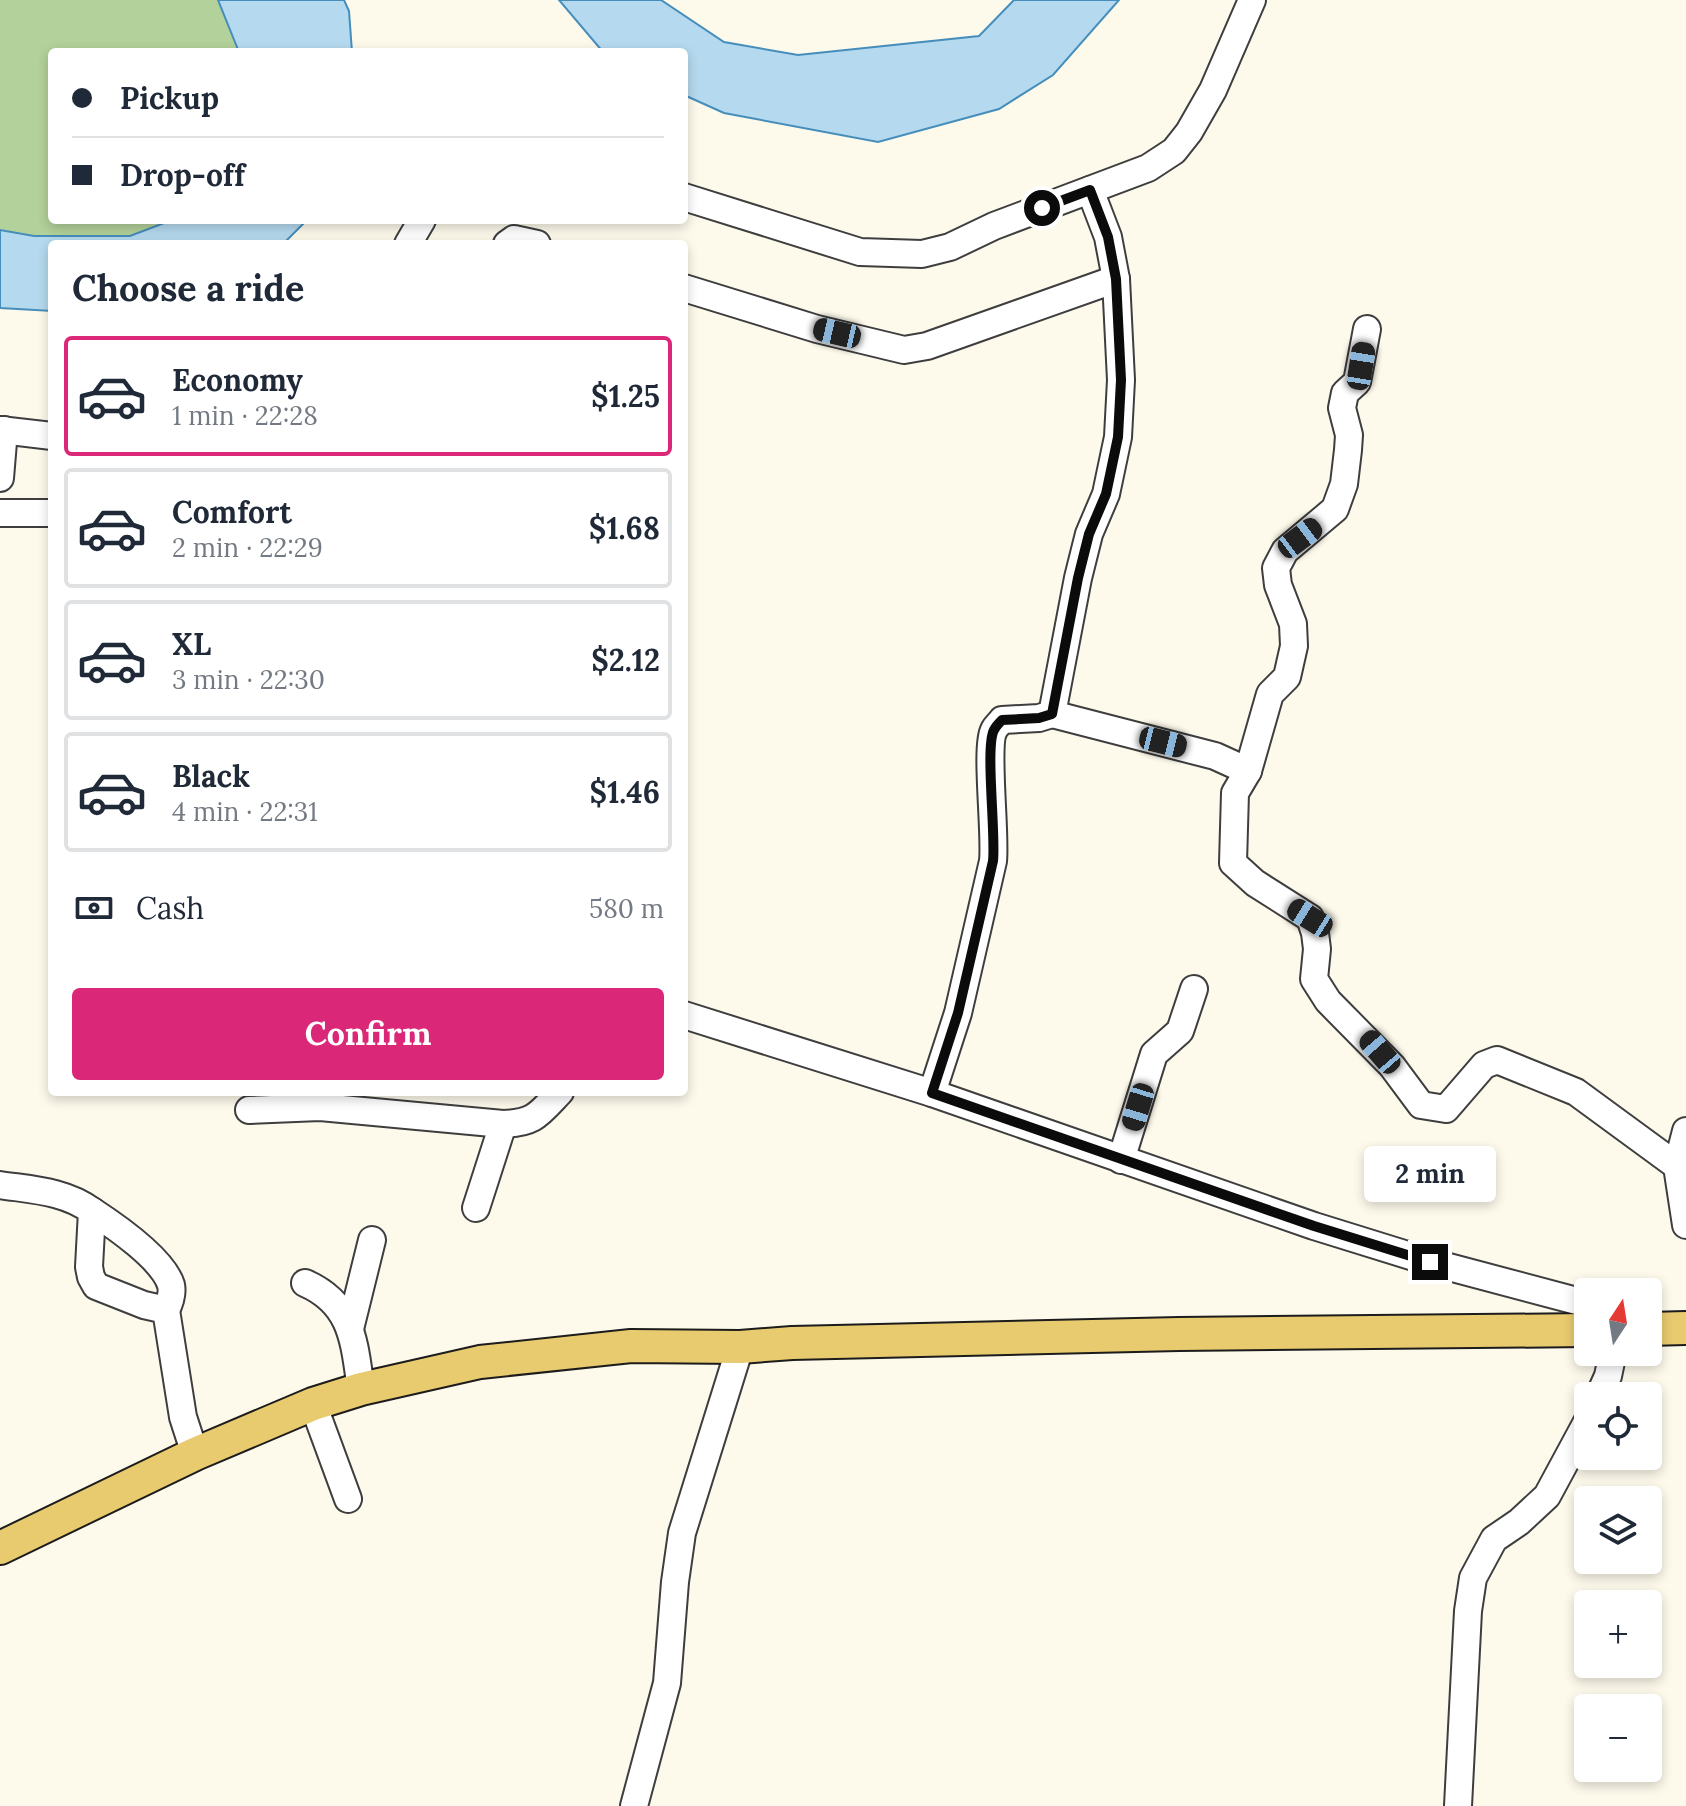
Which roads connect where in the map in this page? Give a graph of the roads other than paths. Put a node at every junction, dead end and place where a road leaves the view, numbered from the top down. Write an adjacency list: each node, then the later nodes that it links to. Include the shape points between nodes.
1 (1252, 0): 2 (street, via 1213,90 1174,151 1148,168)
2 (1090, 190): 3 (street, via 922,254 860,252); 4 (street, via 1108,237)
3 (688, 198)
4 (1116, 279): 5 (street, via 904,350); 12 (street, via 1118,437 1106,494 1078,578)
5 (688, 289)
6 (1367, 329): 13 (street, via 1357,382 1345,393 1342,408 1349,435 1339,500 1285,551 1276,568 1294,646 1287,677 1270,694)
7 (2, 430): 8 (street); 9 (street)
8 (48, 436)
9 (1, 474)
10 (0, 513): 11 (street)
11 (48, 513)
12 (1052, 714): 13 (street, via 1206,753); 16 (street, via 1002,720 992,732 993,861 958,1013)
13 (1248, 771): 22 (street, via 1235,793 1233,863 1310,918 1317,949 1314,979 1421,1105 1446,1109 1484,1065 1497,1060 1576,1092)
14 (1194, 989): 21 (street, via 1180,1031 1154,1054)
15 (688, 1016): 16 (street)
16 (932, 1093): 21 (street)
17 (556, 1096): 19 (street, via 524,1123)
18 (249, 1110): 19 (street, via 320,1107)
19 (503, 1124): 24 (street)
20 (1686, 1131): 22 (street)
21 (1121, 1160): 29 (street, via 1430,1262)
22 (1677, 1166): 26 (street)
23 (0, 1185): 25 (street, via 56,1193)
24 (476, 1208)
25 (92, 1211): 30 (street, via 122,1231 163,1271 171,1285); 30 (street, via 89,1267 96,1286)
26 (1686, 1225)
27 (372, 1240): 32 (street)
28 (305, 1283): 32 (street, via 330,1298)
29 (1574, 1300)
30 (166, 1310): 39 (street, via 183,1417)
31 (1686, 1328): 33 (main road)
32 (350, 1329): 36 (street)
33 (1662, 1329)
34 (1574, 1330): 35 (main road, via 1179,1334)
35 (740, 1347): 36 (main road, via 631,1346 480,1362); 42 (street, via 682,1533 667,1683)
36 (361, 1389): 37 (main road)
37 (313, 1404): 39 (main road); 40 (street)
38 (1574, 1446): 43 (street, via 1547,1496 1494,1539 1473,1578)
39 (195, 1454): 41 (main road)
40 (348, 1499)
41 (0, 1548)
42 (634, 1806)
43 (1458, 1806)

